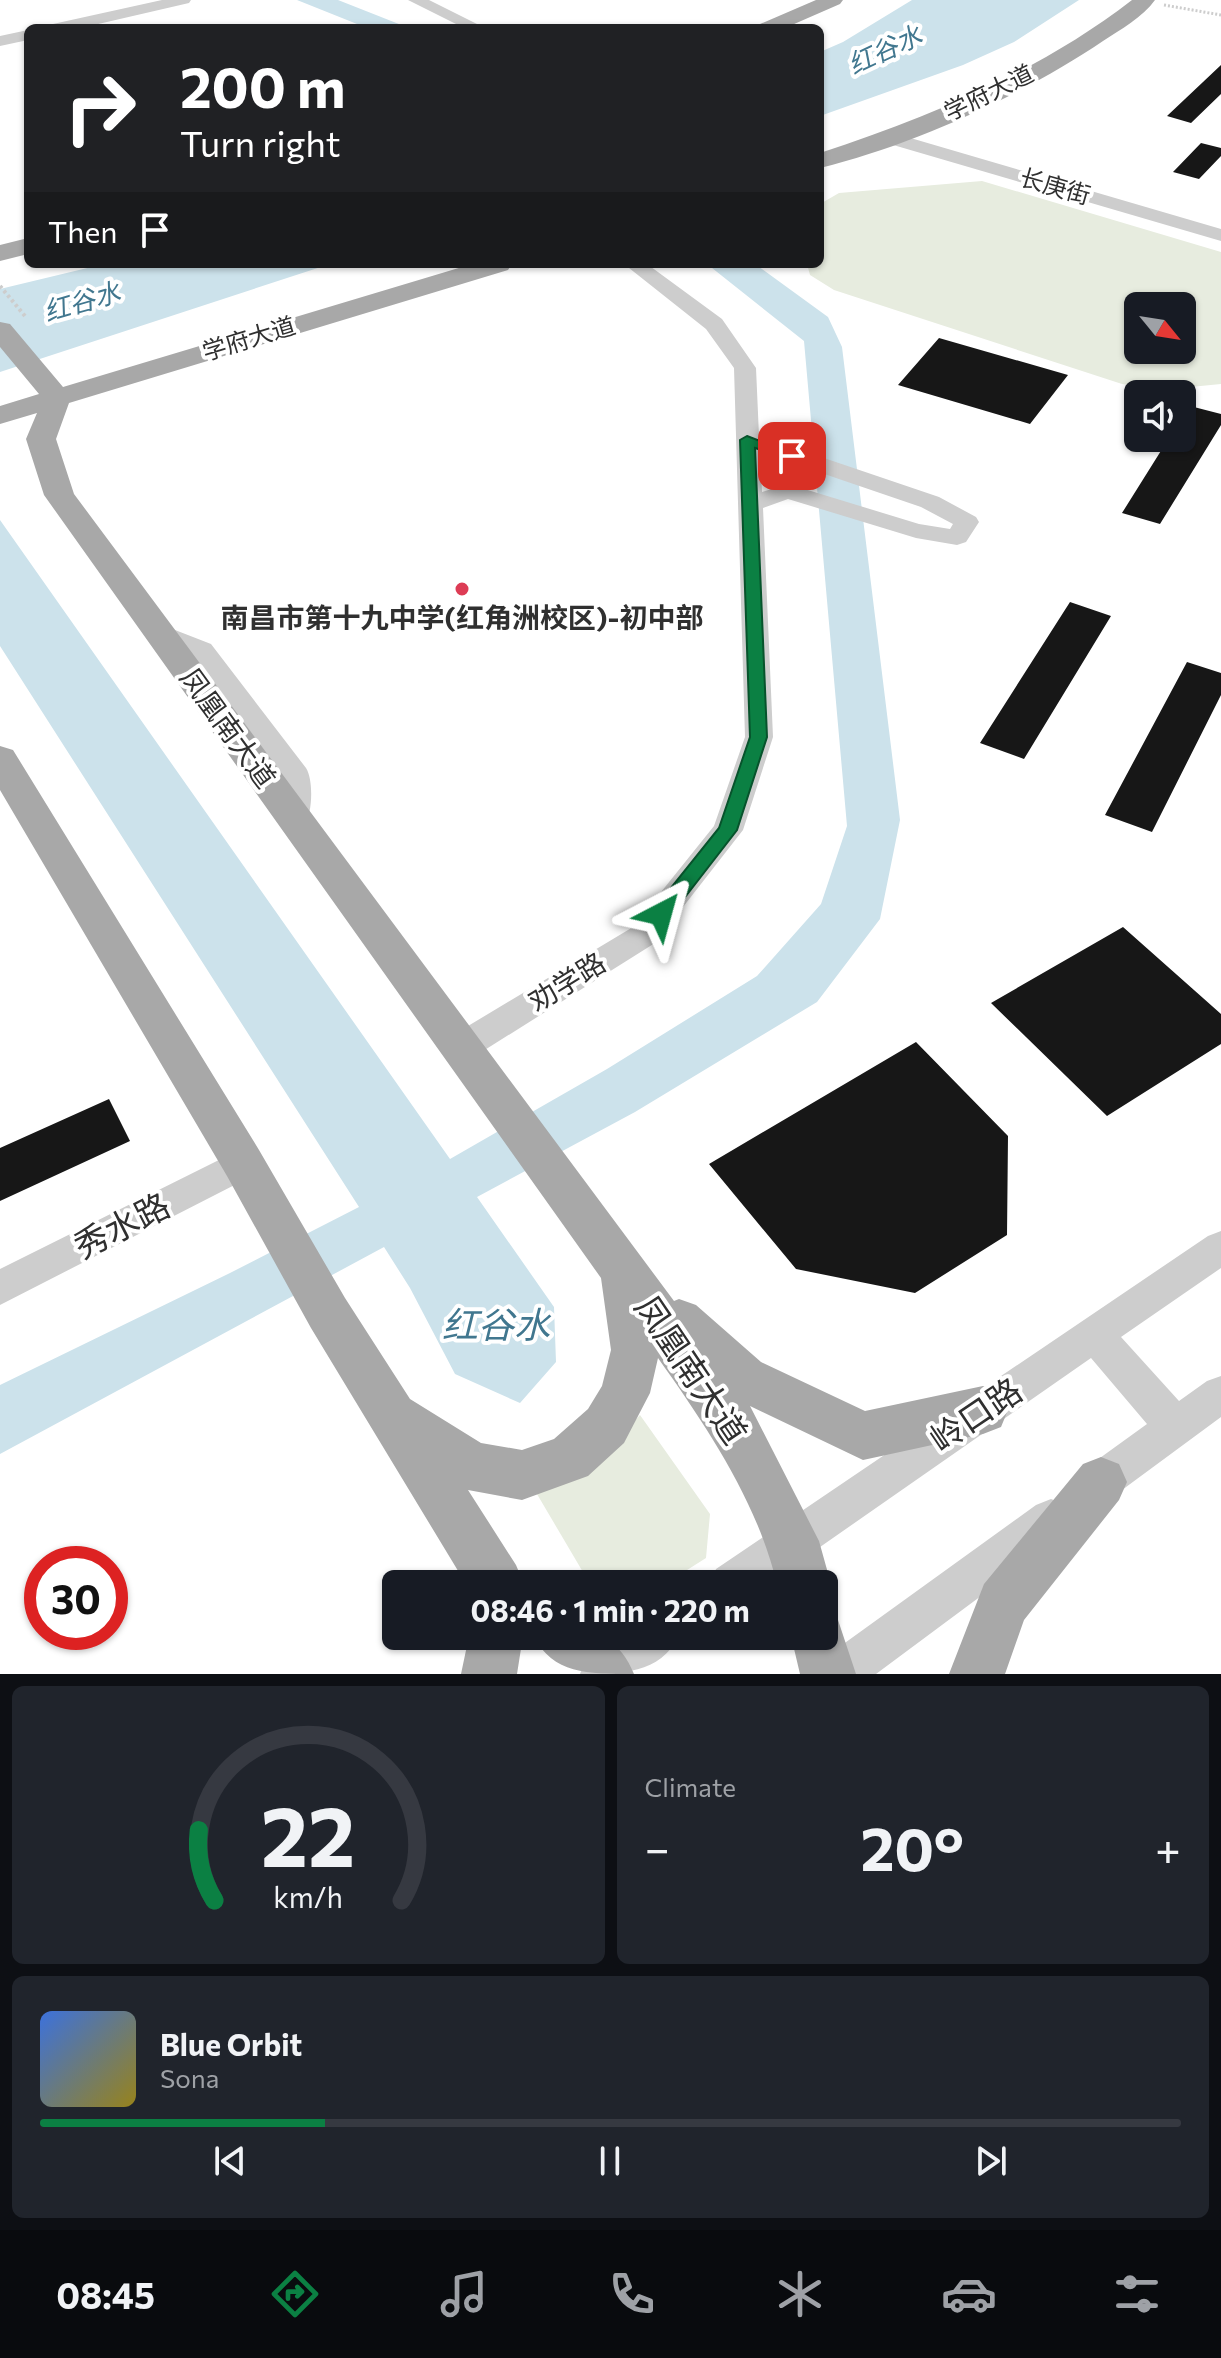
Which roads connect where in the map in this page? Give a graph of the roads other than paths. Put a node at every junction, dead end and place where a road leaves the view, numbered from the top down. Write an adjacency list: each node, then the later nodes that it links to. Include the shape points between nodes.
1 (183, 0): 5 (street)
2 (416, 0): 6 (street)
3 (833, 0): 7 (main road)
4 (1144, 1): 10 (main road, 学府大道, via 1116,24 1017,82)
5 (77, 24)
6 (468, 24)
7 (776, 24)
8 (24, 36): 9 (street)
9 (0, 41)
10 (890, 138): 11 (main road, 学府大道); 12 (street, 长庚街)
11 (824, 160)
12 (1221, 235)
13 (24, 247): 14 (main road)
14 (0, 253)
15 (486, 268): 18 (main road, 学府大道)
16 (639, 268): 20 (street, 劝学路, via 714,324 745,368)
17 (0, 330): 18 (main road)
18 (57, 398): 19 (main road, 学府大道); 23 (main road, 凤凰南大道, via 41,439 59,495)
19 (0, 415)
20 (755, 443): 21 (street, 劝学路); 21 (street, via 930,502 967,522 957,537 916,531 788,491)
21 (750, 504): 23 (street, 劝学路, via 759,737 728,830 644,935)
22 (0, 759): 24 (main road)
23 (460, 1048): 26 (main road, 凤凰南大道)
24 (243, 1163): 27 (street, 秀水路); 31 (main road, via 328,1313)
25 (1221, 1247): 28 (street, 岭口路)
26 (623, 1271): 30 (main road, via 744,1378 863,1436); 31 (main road, via 635,1350 625,1393 606,1426 570,1459 522,1475 471,1466); 34 (main road, 凤凰南大道, via 728,1415)
27 (0, 1288)
28 (1094, 1334): 30 (street, 岭口路); 32 (street)
29 (1221, 1394): 32 (street)
30 (983, 1410): 34 (street, 岭口路)
31 (392, 1412): 35 (main road)
32 (1176, 1427): 33 (street)
33 (1101, 1482): 44 (street); 45 (main road, via 1003,1603)
34 (799, 1562): 36 (street, 岭口路)
35 (487, 1570)
36 (774, 1570)
37 (493, 1650): 41 (main road)
38 (576, 1650): 42 (main road)
39 (637, 1650): 42 (street)
40 (822, 1650): 43 (main road)
41 (489, 1674)
42 (604, 1674)
43 (828, 1674)
44 (840, 1674)
45 (977, 1674)

